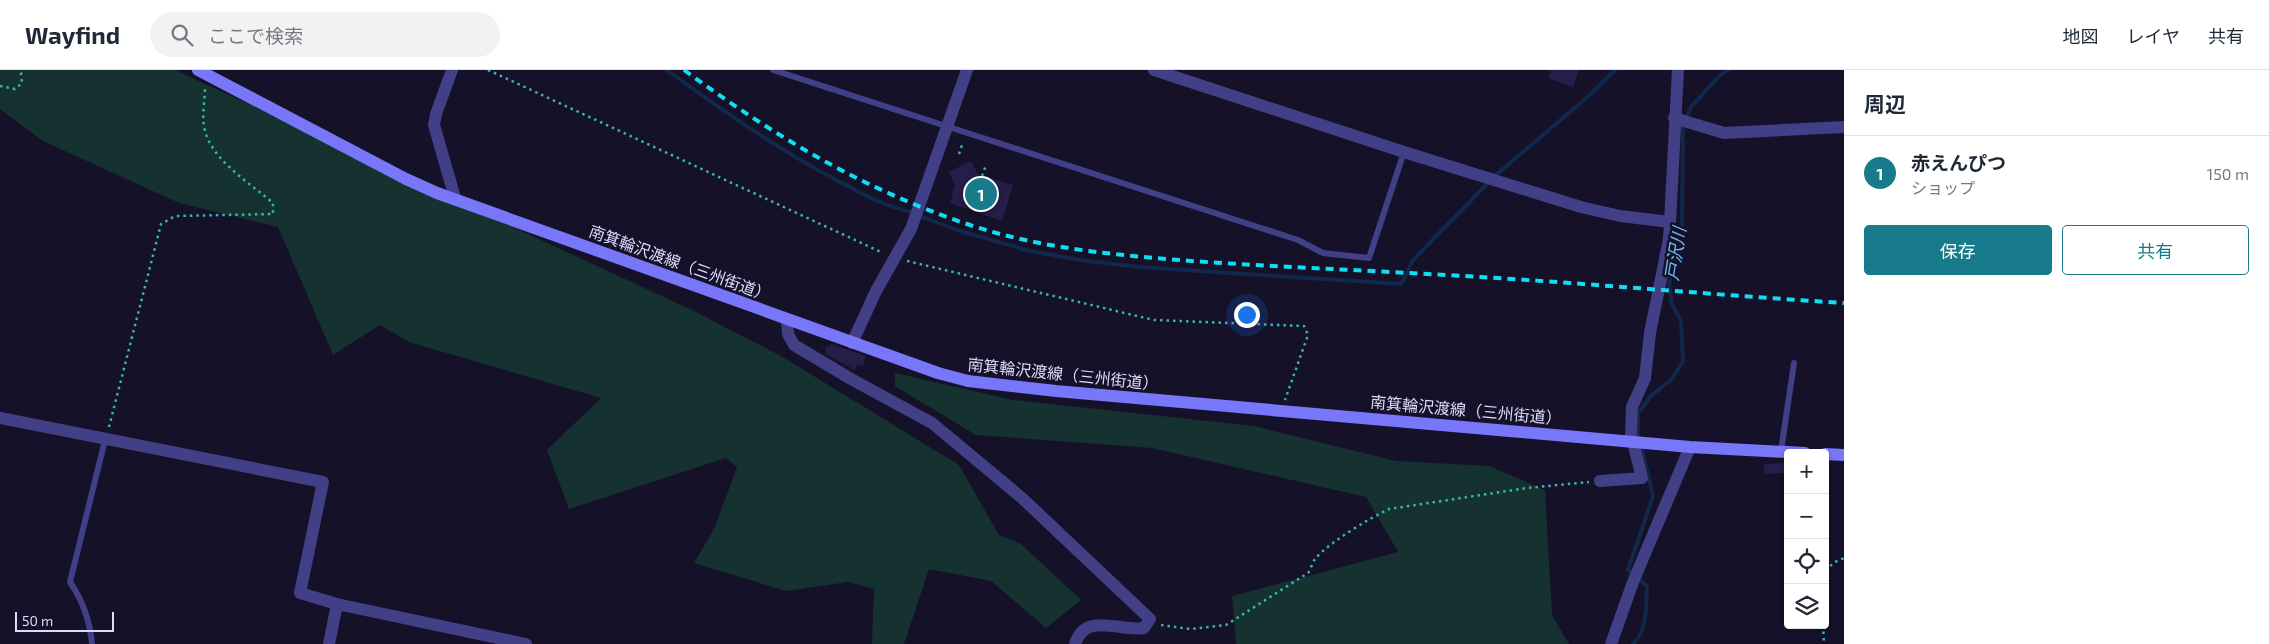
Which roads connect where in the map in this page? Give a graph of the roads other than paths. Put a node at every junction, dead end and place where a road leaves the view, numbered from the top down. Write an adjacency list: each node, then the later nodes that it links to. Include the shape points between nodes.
1 (452, 70): 11 (street, via 434,126)
2 (773, 70): 8 (lane)
3 (967, 70): 8 (street)
4 (1154, 70): 10 (street)
5 (1678, 70): 7 (street)
6 (202, 72): 11 (main road, 南箕輪沢渡線（三州街道）, via 406,179)
7 (1681, 121): 9 (street, via 1724,133); 12 (street)
8 (948, 127): 10 (lane, via 1298,240 1323,254 1369,258); 14 (street, via 911,229)
9 (1844, 127)
10 (1404, 152): 12 (street, via 1581,207)
11 (455, 198): 13 (main road, 南箕輪沢渡線（三州街道）)
12 (1670, 222): 18 (street, via 1645,378 1632,407)
13 (787, 320): 14 (main road, 南箕輪沢渡線（三州街道）); 29 (street, via 785,326 794,345 932,423 1022,498 1150,619 1144,628 1134,630 1105,624 1088,626)
14 (852, 343): 18 (main road, 南箕輪沢渡線（三州街道）, via 968,381 1056,392)
15 (1794, 363): 20 (lane)
16 (0, 418): 17 (street)
17 (105, 440): 25 (street, via 323,482 300,593); 26 (lane, via 70,582 80,596)
18 (1633, 441): 19 (main road, 南箕輪沢渡線（三州街道）); 24 (street, via 1642,478)
19 (1690, 447): 20 (main road, 南箕輪沢渡線（三州街道）); 30 (street)
20 (1781, 451): 21 (main road, 南箕輪沢渡線（三州街道）)
21 (1784, 451)
22 (1829, 454): 23 (main road)
23 (1844, 455)
24 (1600, 481)
25 (337, 604): 27 (street); 28 (street)
26 (92, 644)
27 (329, 644)
28 (526, 644)
29 (1075, 644)
30 (1610, 644)

